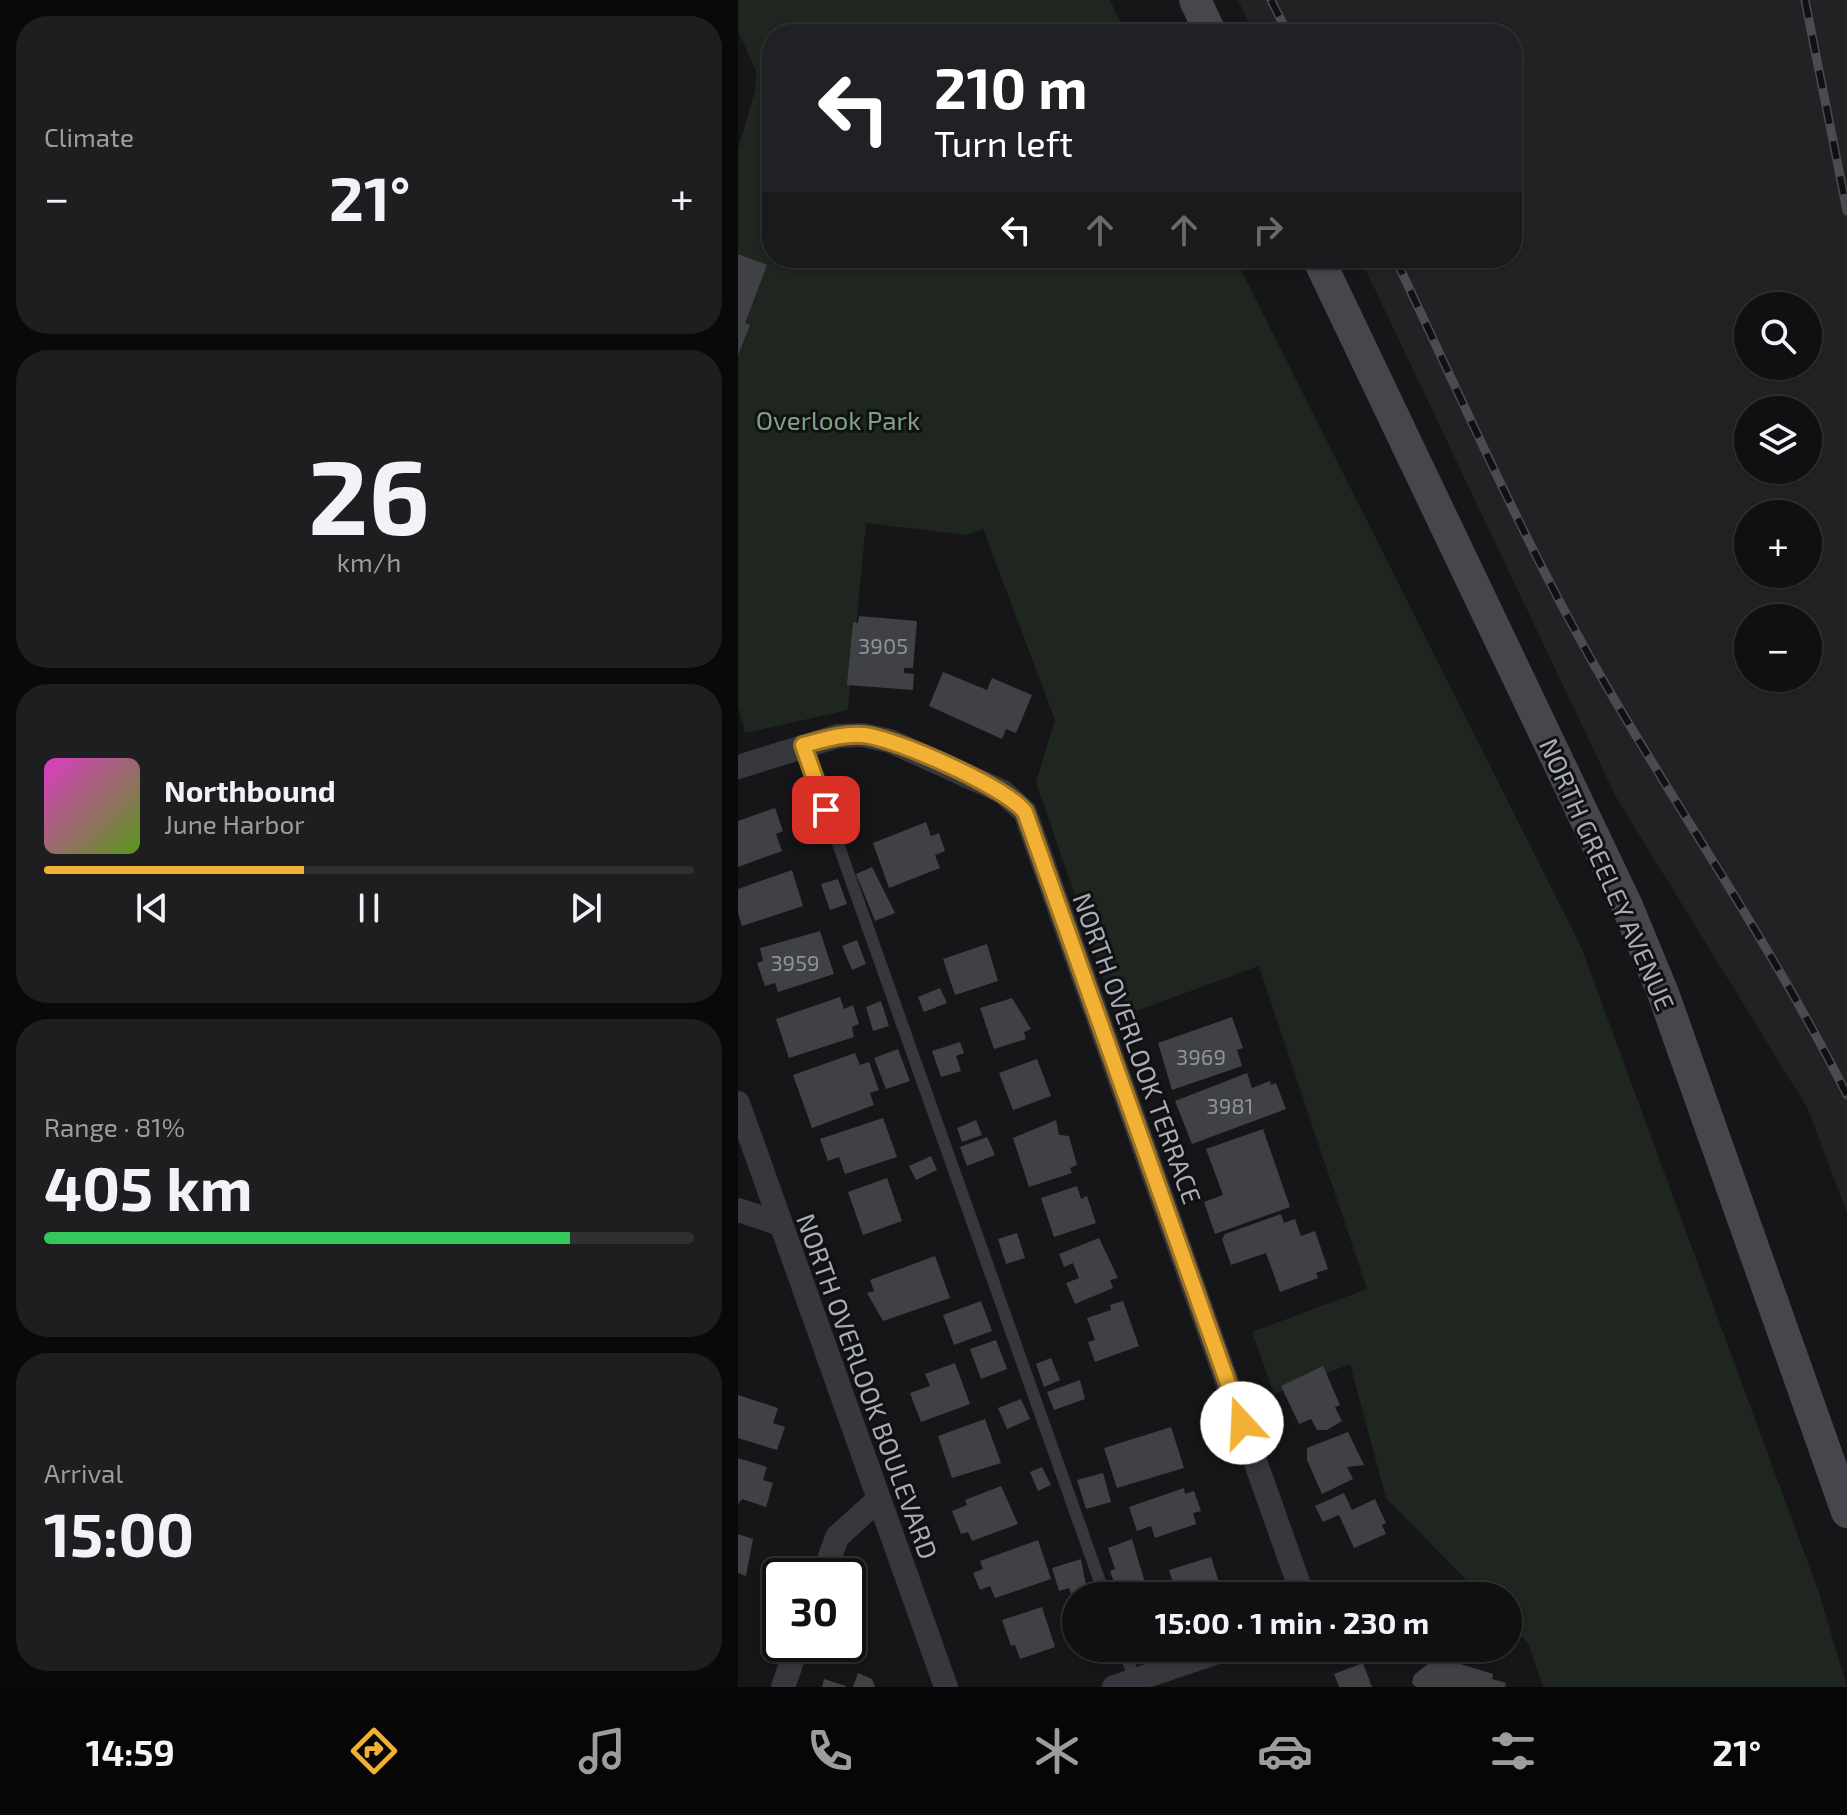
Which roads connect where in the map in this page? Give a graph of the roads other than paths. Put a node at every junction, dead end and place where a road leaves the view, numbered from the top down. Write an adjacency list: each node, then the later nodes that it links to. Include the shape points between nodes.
1 (1195, 0): 2 (main road)
2 (1206, 24)
3 (1323, 268): 10 (main road, NORTH GREELEY AVENUE, via 1627,906 1663,993)
4 (803, 745): 5 (street, NORTH OVERLOOK TERRACE); 12 (lane); 13 (street, NORTH OVERLOOK TERRACE, via 838,736 890,741 1003,792 1025,812)
5 (738, 767)
6 (738, 1103): 8 (street, NORTH OVERLOOK BOULEVARD)
7 (738, 1210): 8 (street)
8 (781, 1224): 9 (street, NORTH OVERLOOK BOULEVARD)
9 (879, 1499): 11 (street, via 837,1537); 19 (street, NORTH OVERLOOK BOULEVARD)
10 (1847, 1512)
11 (829, 1558)
12 (1100, 1582)
13 (1298, 1582)
14 (792, 1662): 18 (street)
15 (1123, 1662): 17 (lane)
16 (1188, 1662): 17 (street)
17 (1124, 1683)
18 (783, 1687)
19 (946, 1687)

